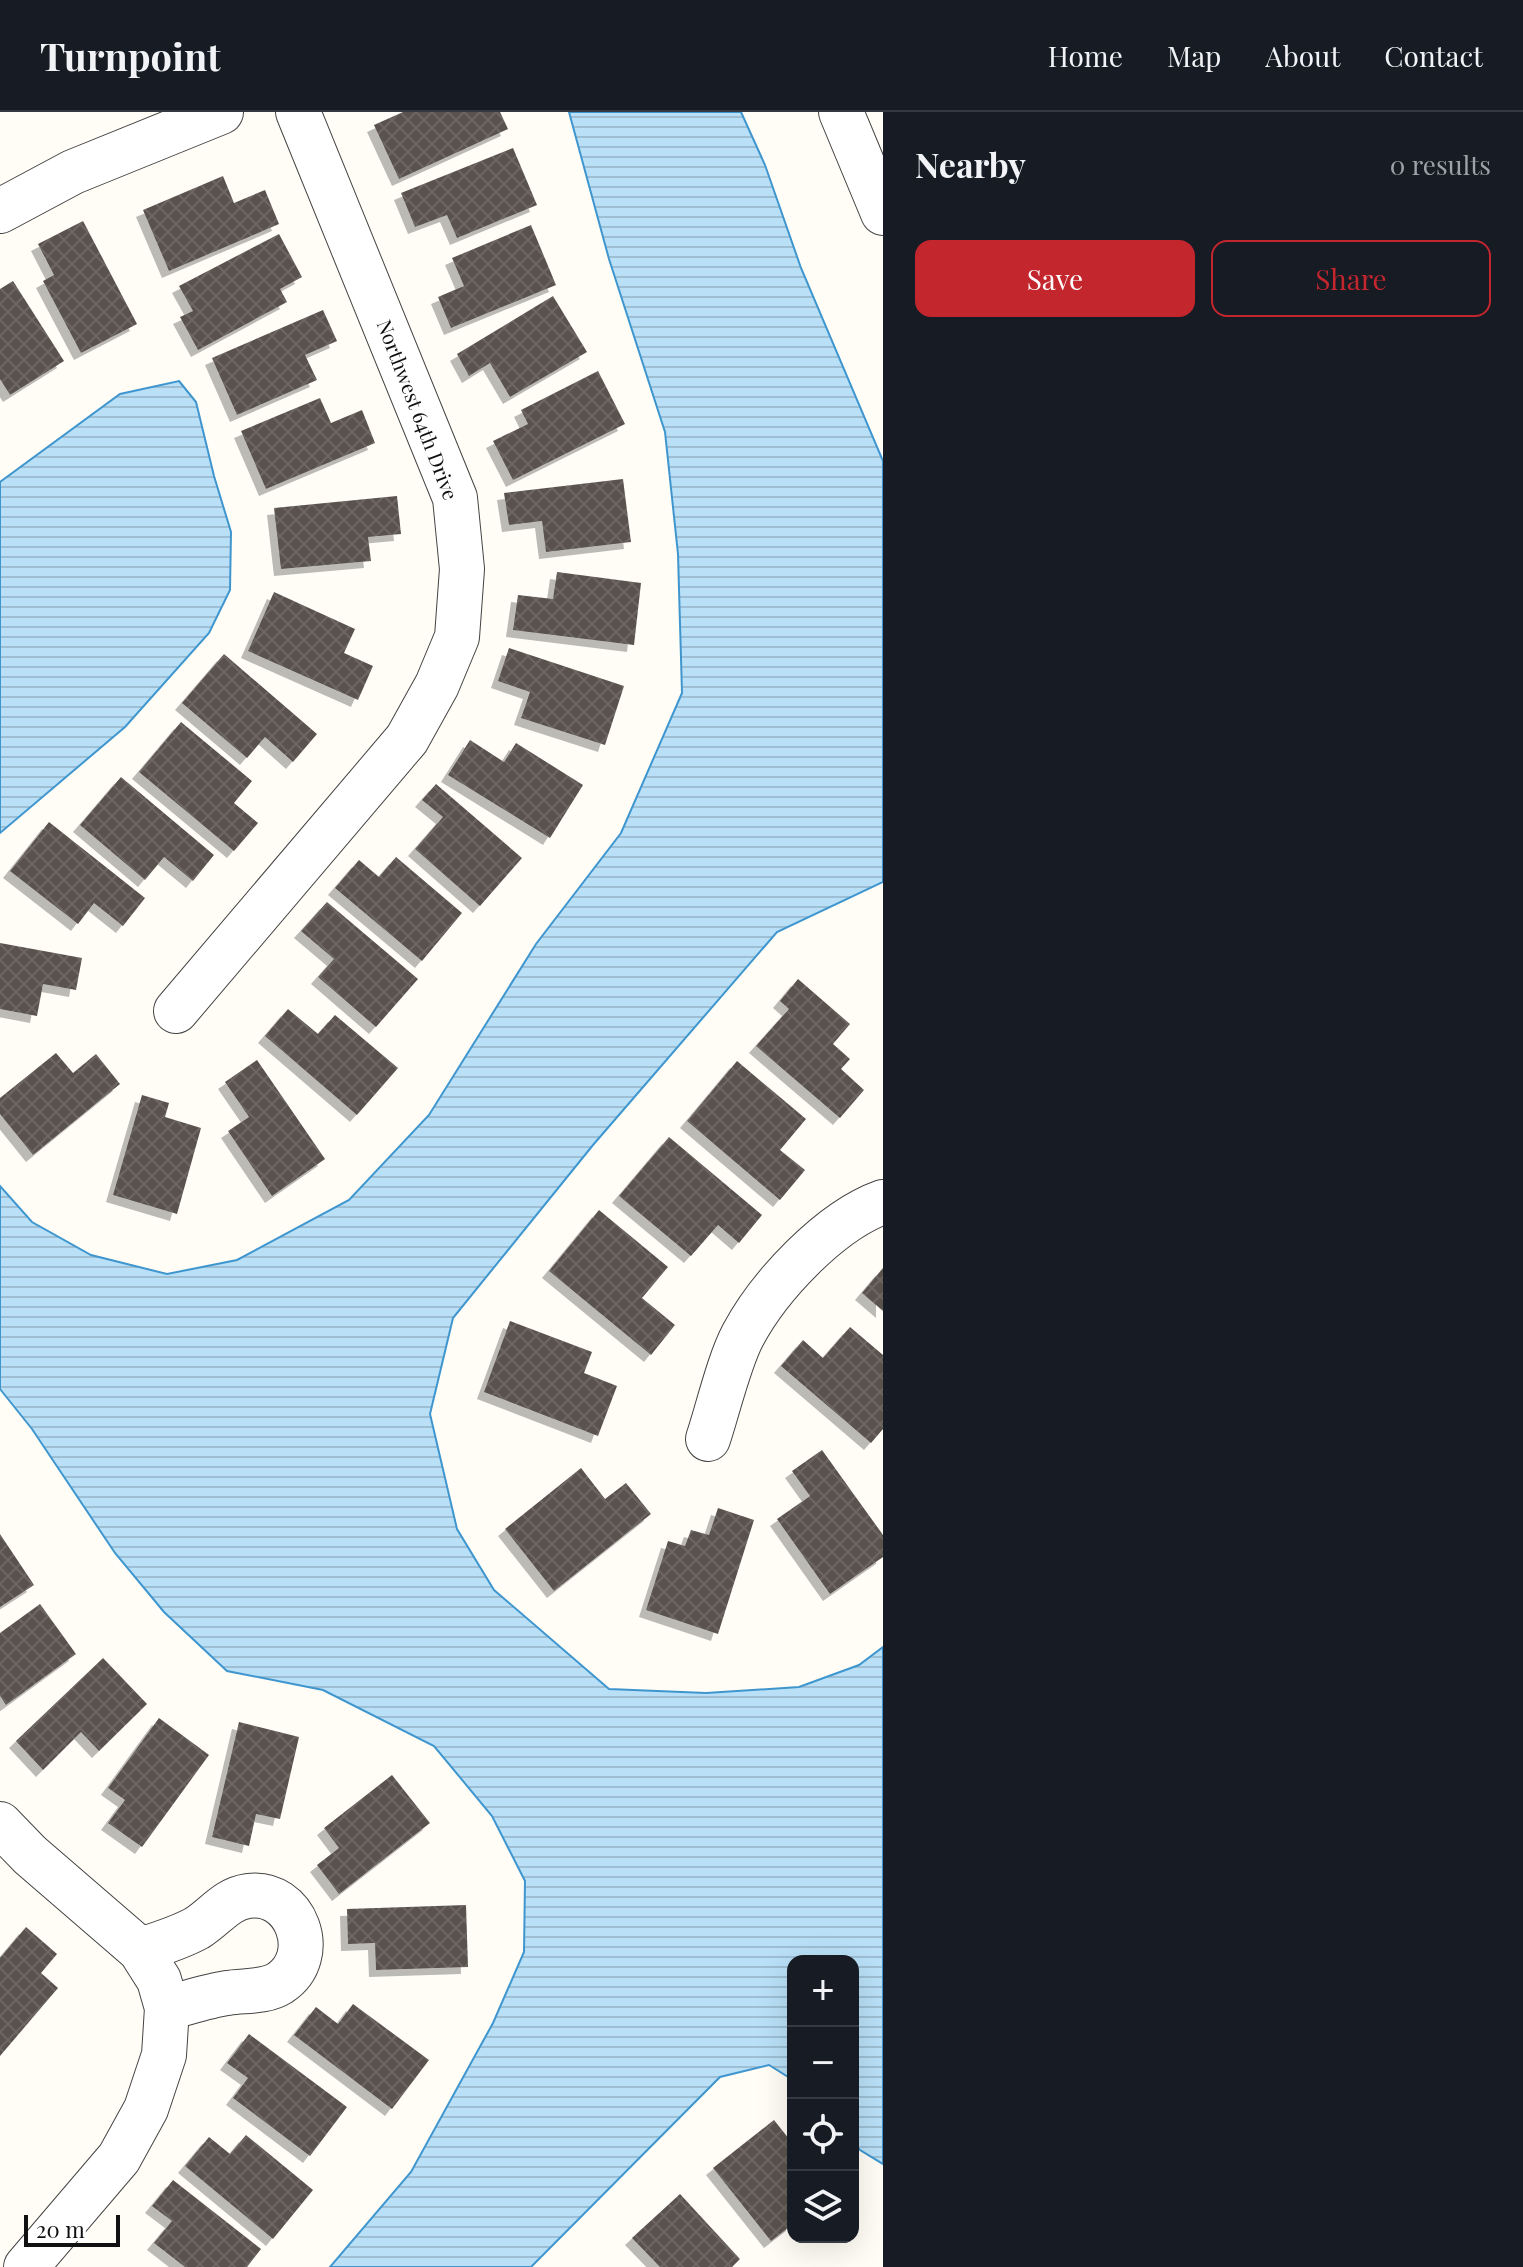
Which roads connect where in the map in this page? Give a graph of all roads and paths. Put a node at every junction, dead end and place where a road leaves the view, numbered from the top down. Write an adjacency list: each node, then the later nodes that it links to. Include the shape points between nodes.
1 (221, 112): 4 (street, via 73,172)
2 (298, 112): 6 (street, Northwest 64th Drive, via 455,498 462,569 457,637 407,739)
3 (841, 112): 5 (street)
4 (0, 211)
5 (883, 213)
6 (176, 1011)
7 (883, 1202): 8 (street, via 837,1227 770,1294 742,1336)
8 (708, 1439)
9 (0, 1824): 10 (street, via 156,1980 164,2055 146,2109 119,2158)
10 (26, 2267)

